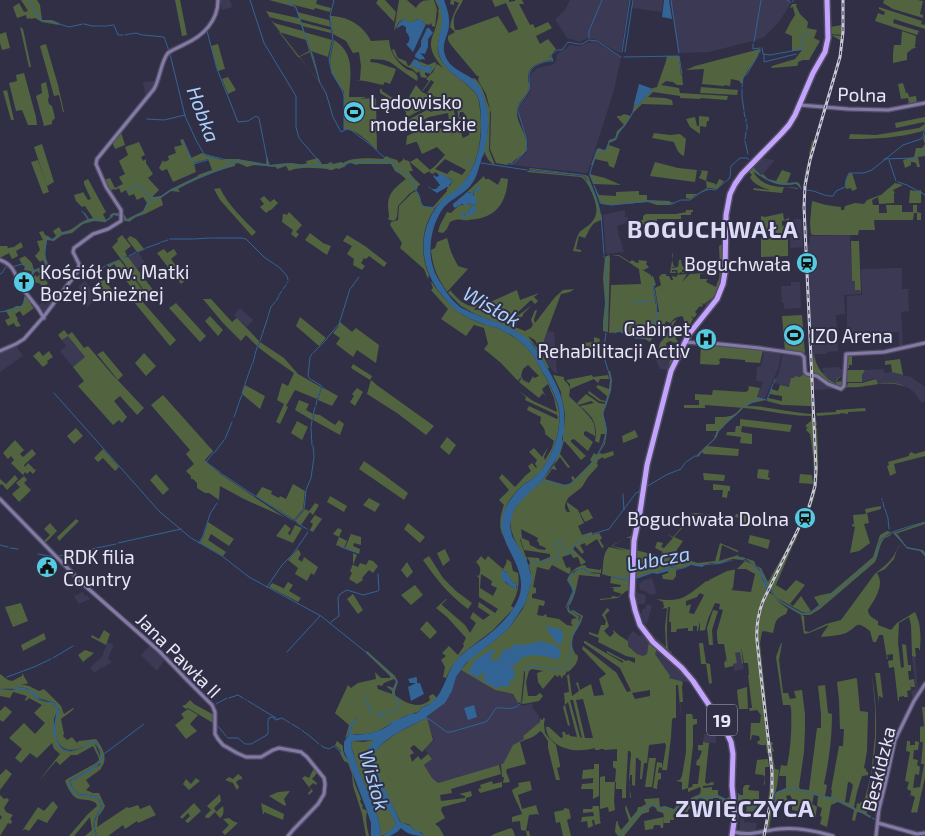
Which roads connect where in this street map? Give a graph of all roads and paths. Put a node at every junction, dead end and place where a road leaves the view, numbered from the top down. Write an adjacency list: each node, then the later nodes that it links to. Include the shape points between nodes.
1 (218, 0): 6 (street, via 217,11 209,26 195,39 169,53 154,91 96,160 106,187 120,208 122,221 93,234 74,248 78,270)
2 (827, 0): 4 (highway, 19, via 826,48)
3 (925, 103): 4 (street, Polna, via 888,110)
4 (799, 105): 7 (highway, 19, via 789,125 744,171 732,189 727,203 723,284)
5 (0, 260): 6 (street, via 12,268)
6 (44, 316): 9 (street, via 22,341)
7 (685, 342): 8 (street, via 801,354 806,374 815,375 840,388 843,388 847,354 884,352); 14 (highway, 19, via 669,378 647,466 634,541 632,591 634,610 643,629 656,646 696,682 729,732 736,757 734,787 738,817)
8 (925, 342)
9 (0, 351)
10 (0, 499): 15 (street, Jana Pawła II, via 83,584 159,651 212,705 215,734 223,745 246,757 260,758 280,748 307,757 324,778 324,794)
11 (925, 684): 12 (street, Beskidzka, via 895,740)
12 (878, 823): 13 (street); 17 (street, Beskidzka)
13 (925, 833)
14 (733, 834): 16 (street, via 801,829)
15 (288, 836)
16 (833, 836)
17 (876, 836)

